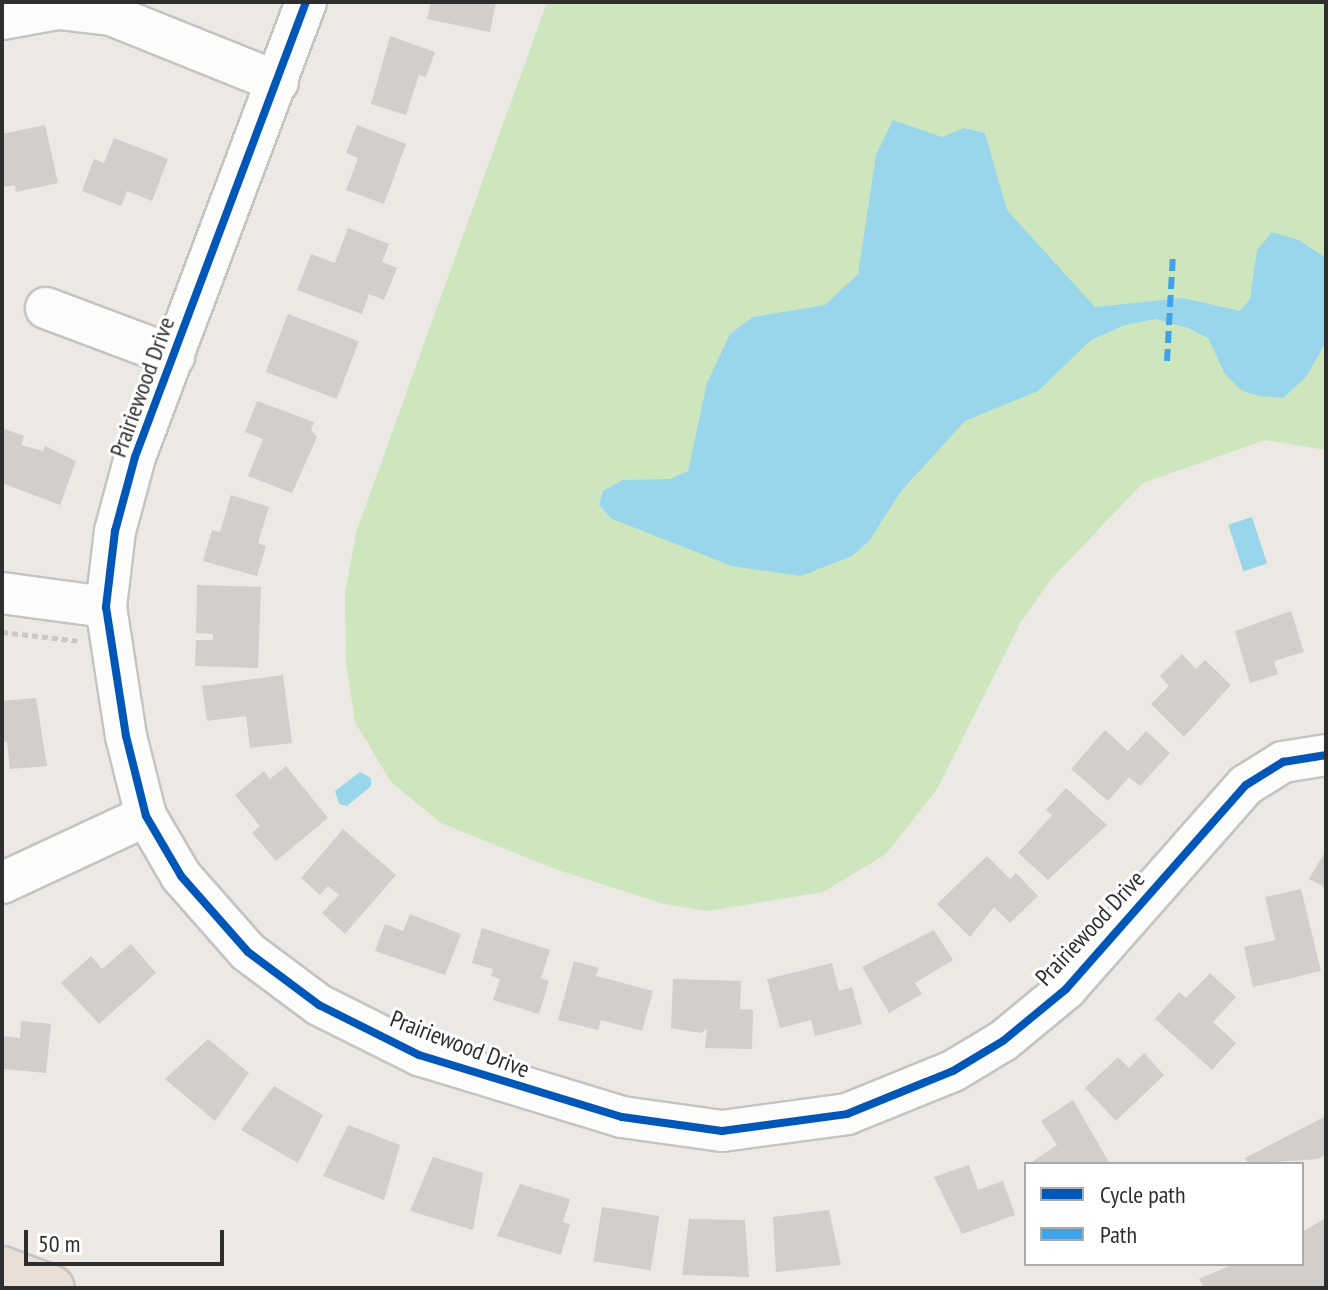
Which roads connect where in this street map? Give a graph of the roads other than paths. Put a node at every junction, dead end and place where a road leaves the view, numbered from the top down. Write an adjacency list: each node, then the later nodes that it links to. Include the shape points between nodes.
1 (306, 2): 3 (street, Prairiewood Drive)
2 (2, 19): 3 (street, via 59,9 111,15)
3 (278, 82): 5 (street, Prairiewood Drive)
4 (46, 308): 5 (street)
5 (174, 356): 7 (street, Prairiewood Drive, via 135,457)
6 (2, 593): 7 (street)
7 (98, 625): 9 (street, Prairiewood Drive)
8 (1326, 755): 9 (street, Prairiewood Drive, via 1283,762 1246,785 1066,989 1003,1041 953,1071 847,1114 722,1131 622,1117 515,1087 419,1055 319,1005 248,952 181,876)
9 (146, 816): 10 (street)
10 (2, 883)
11 (2, 1269): 12 (highway)
12 (52, 1288)

